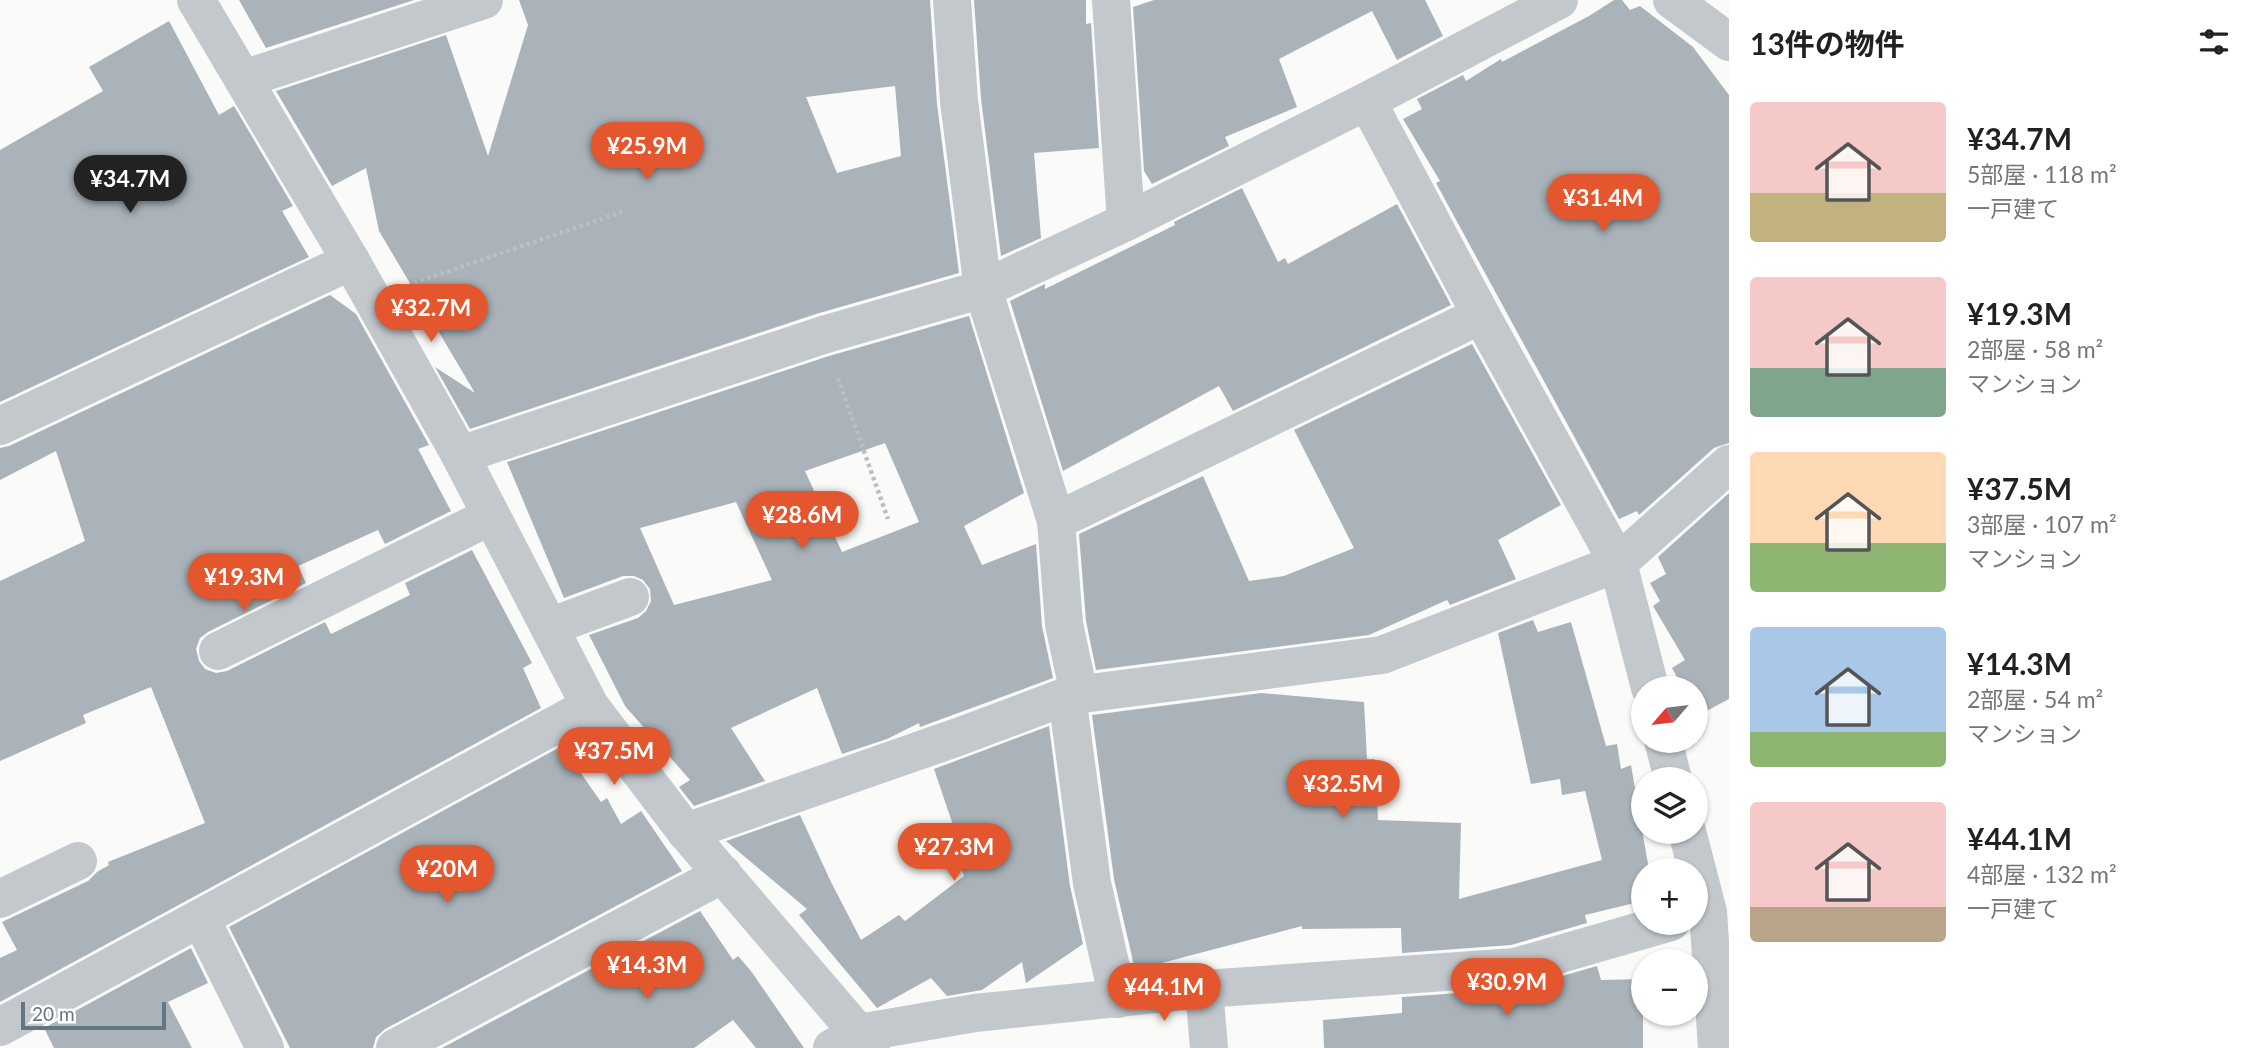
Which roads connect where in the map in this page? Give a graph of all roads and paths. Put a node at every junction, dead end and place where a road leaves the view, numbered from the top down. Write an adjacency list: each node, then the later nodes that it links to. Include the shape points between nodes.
1 (196, 0): 8 (street)
2 (484, 0): 8 (street)
3 (952, 0): 13 (street, via 959,101)
4 (1111, 0): 11 (street)
5 (1559, 0): 9 (street)
6 (1672, 0): 7 (street)
7 (1729, 42)
8 (243, 79): 12 (street)
9 (1367, 101): 11 (street); 15 (street)
10 (622, 212): 14 (path)
11 (1126, 222): 13 (street)
12 (351, 261): 14 (street); 17 (street)
13 (984, 289): 16 (street); 22 (street)
14 (372, 298): 18 (street)
15 (1481, 315): 22 (street); 23 (street)
16 (823, 335): 18 (street); 21 (path)
17 (0, 426)
18 (460, 456): 20 (street)
19 (1729, 464): 23 (street)
20 (491, 516): 25 (street); 26 (street)
21 (888, 519)
22 (1056, 521): 28 (street)
23 (1618, 563): 27 (street); 28 (street, via 1382,655)
24 (630, 597): 25 (street)
25 (549, 627): 29 (street)
26 (218, 651)
27 (1647, 676)
28 (1073, 695): 30 (street); 39 (street, via 1092,883)
29 (590, 706): 30 (street); 36 (street)
30 (686, 832): 33 (street)
31 (1691, 844): 35 (street)
32 (78, 862): 34 (street)
33 (723, 874): 41 (street); 43 (street)
34 (0, 900)
35 (1711, 911): 45 (street)
36 (201, 919): 40 (street); 42 (street)
37 (1631, 934): 38 (street, via 1516,967)
38 (1205, 989): 39 (street); 44 (street)
39 (1118, 999): 41 (street, via 975,1013)
40 (0, 1027)
41 (854, 1043)
42 (265, 1048)
43 (396, 1048)
44 (1209, 1048)
45 (1717, 1048)

